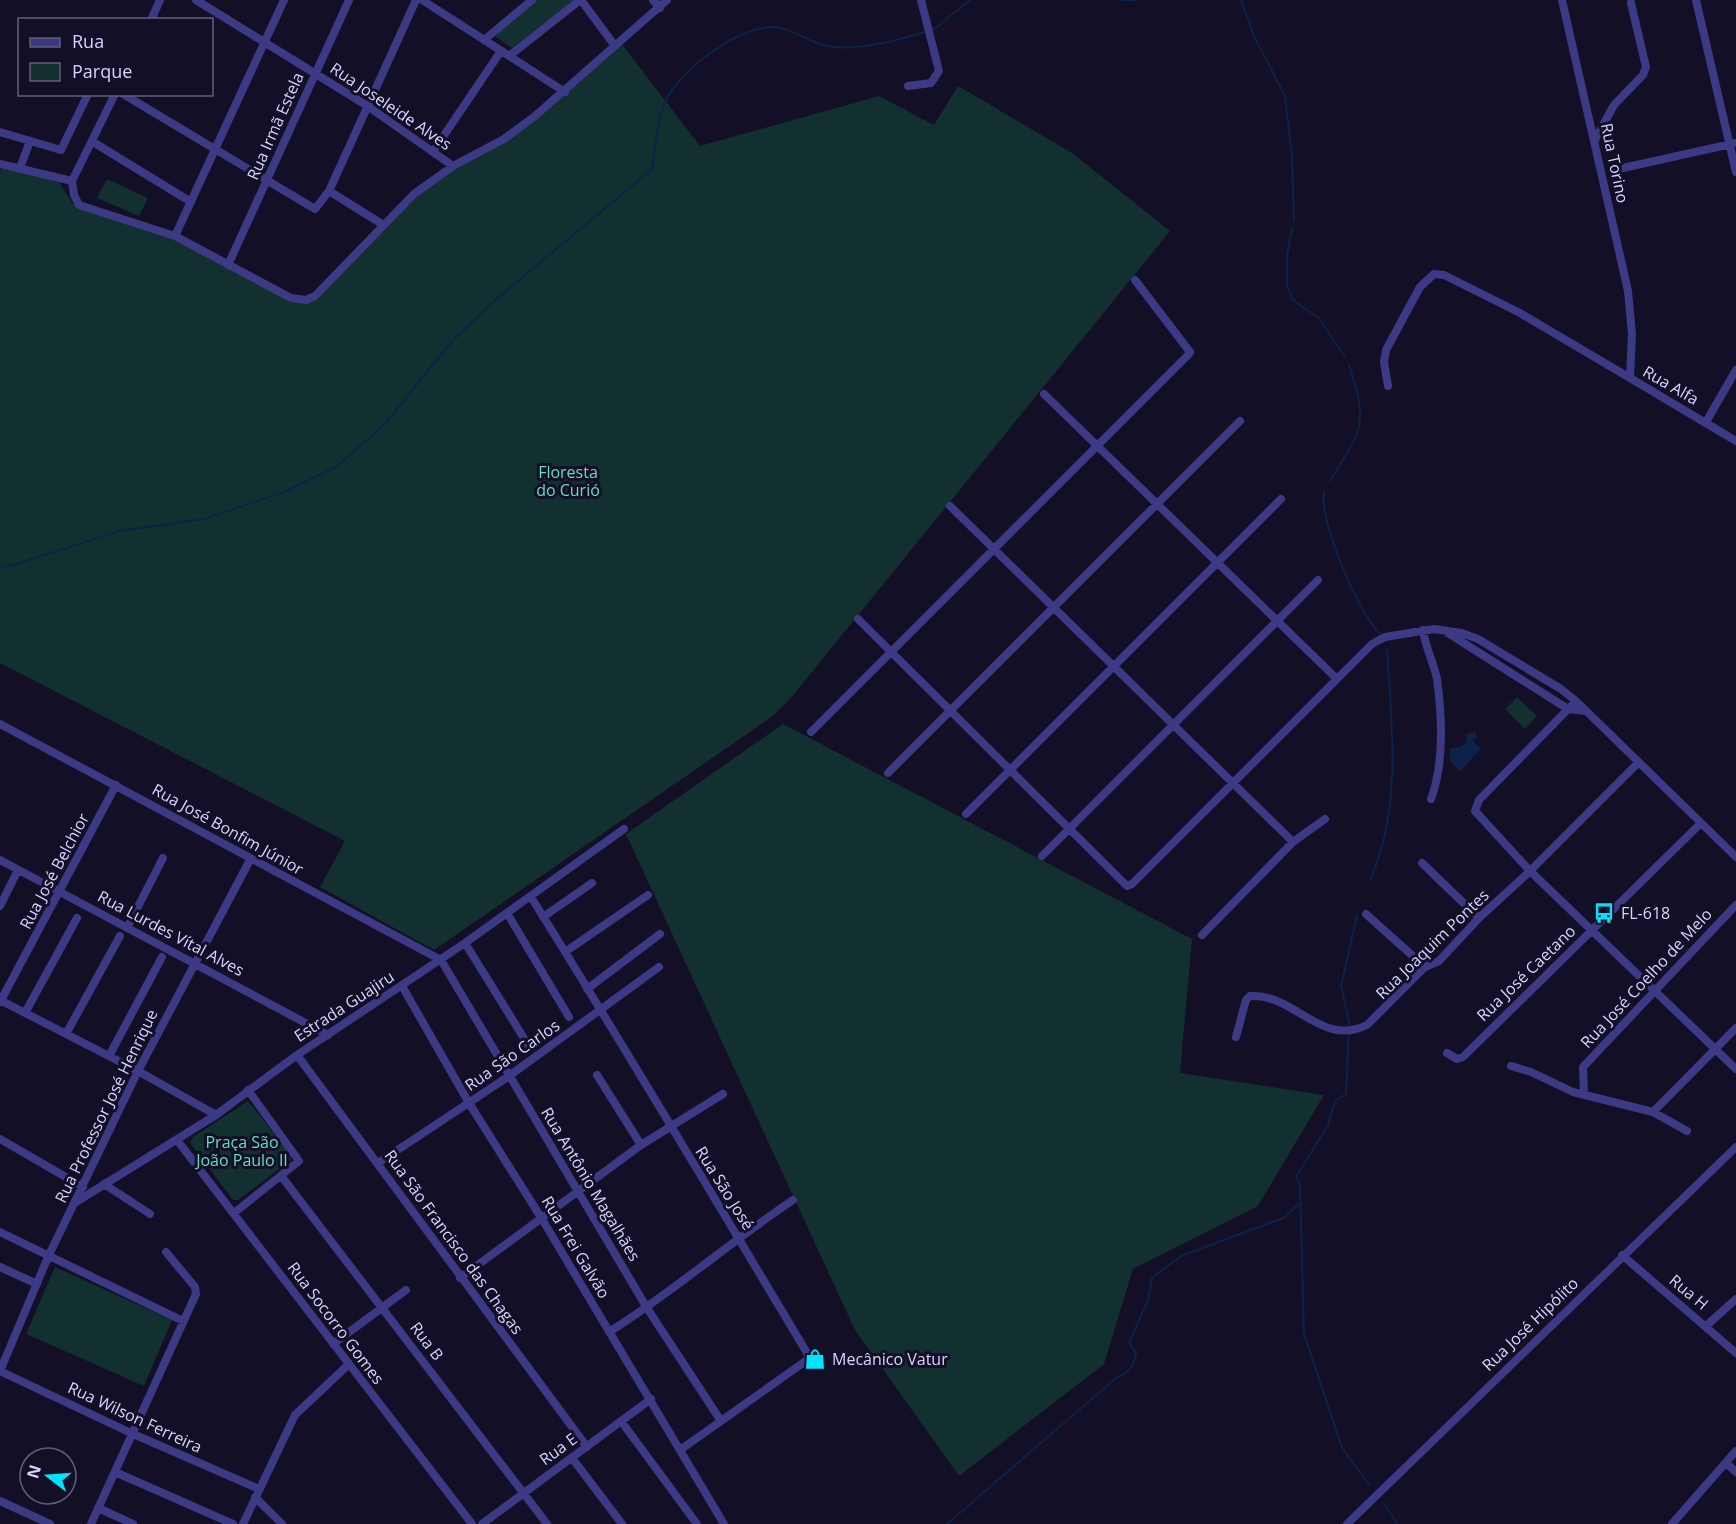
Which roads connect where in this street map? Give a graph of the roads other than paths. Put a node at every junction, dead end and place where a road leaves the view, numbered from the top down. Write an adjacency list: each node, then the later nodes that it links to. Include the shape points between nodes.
1 (160, 0): 18 (street)
2 (196, 0): 20 (street, Rua Joseleide Alves)
3 (284, 0): 20 (street)
4 (349, 0): 24 (street, Rua Irmã Estela)
5 (416, 0): 30 (street)
6 (422, 0): 16 (street)
7 (441, 0): 16 (street)
8 (532, 0): 19 (street)
9 (580, 0): 21 (street); 23 (street)
10 (653, 0): 17 (street)
11 (667, 0): 17 (street, Rua Joseleide Alves)
12 (921, 0): 25 (street, via 939,71 931,83)
13 (1562, 0): 32 (street, Rua Torino)
14 (1696, 0): 35 (street)
15 (1631, 3): 32 (street, via 1646,67 1614,105)
16 (433, 7): 19 (street)
17 (660, 8): 21 (street, Rua Joseleide Alves)
18 (152, 18)
19 (484, 40): 22 (street)
20 (265, 41): 24 (street, Rua Joseleide Alves); 36 (street)
21 (615, 46): 26 (street, Rua Joseleide Alves)
22 (501, 51): 23 (street); 37 (street)
23 (509, 56): 26 (street)
24 (315, 74): 30 (street, Rua Joseleide Alves); 44 (street, Rua Irmã Estela)
25 (908, 86)
26 (565, 92): 39 (street, Rua Joseleide Alves, via 504,139)
27 (87, 96): 33 (street, via 63,148)
28 (114, 96): 34 (street)
29 (126, 96): 36 (street)
30 (366, 105): 37 (street, Rua Joseleide Alves); 45 (street)
31 (0, 132): 33 (street)
32 (1596, 140): 51 (street, Rua Torino, via 1628,291)
33 (30, 141): 40 (street)
34 (93, 142): 43 (street); 46 (street)
35 (1733, 144): 41 (street); 42 (street)
36 (214, 150): 44 (street); 46 (street)
37 (434, 150): 39 (street, Rua Joseleide Alves)
38 (0, 164): 40 (street)
39 (453, 166): 47 (street)
40 (20, 168): 43 (street)
41 (1614, 170)
42 (1736, 172)
43 (72, 182): 48 (street, via 78,205)
44 (266, 182): 45 (street, via 315,209); 49 (street, Rua Irmã Estela)
45 (328, 191): 47 (street)
46 (191, 202): 48 (street)
47 (382, 224): 49 (street, via 315,296 306,300 291,298)
48 (175, 236): 49 (street)
49 (228, 265)
50 (1135, 280): 59 (street, via 1190,352)
51 (1632, 333): 53 (street, Rua Alfa)
52 (1736, 370): 57 (street)
53 (1630, 378): 54 (street, via 1520,313 1444,275 1434,274 1420,287 1386,350); 57 (street, Rua Alfa)
54 (1388, 386)
55 (1044, 394): 59 (street)
56 (1240, 421): 61 (street)
57 (1706, 422): 58 (street, Rua Alfa)
58 (1736, 441)
59 (1098, 447): 61 (street); 63 (street)
60 (1281, 499): 64 (street)
61 (1159, 503): 64 (street); 66 (street)
62 (950, 506): 63 (street)
63 (994, 549): 66 (street); 71 (street)
64 (1218, 562): 68 (street); 72 (street)
65 (1318, 580): 68 (street)
66 (1054, 608): 72 (street); 76 (street)
67 (858, 619): 71 (street)
68 (1278, 621): 73 (street); 79 (street)
69 (1423, 630): 70 (street); 73 (street, via 1377,641); 86 (street, via 1437,678 1440,750 1438,779)
70 (1445, 632): 74 (street, via 1478,639); 75 (street)
71 (891, 652): 76 (street); 80 (street)
72 (1113, 667): 79 (street); 82 (street)
73 (1337, 679): 85 (street)
74 (1575, 701): 75 (street); 77 (street)
75 (1568, 709): 77 (street); 100 (street, via 1475,806 1476,813)
76 (950, 711): 82 (street); 83 (street)
77 (1587, 711): 81 (street)
78 (0, 724): 84 (street, Rua José Bonfim Júnior)
79 (1173, 725): 85 (street); 91 (street)
80 (811, 732)
81 (1638, 763): 89 (street); 100 (street, Rua Joaquim Pontes)
82 (1010, 771): 87 (street); 91 (street)
83 (888, 773)
84 (116, 785): 97 (street, Rua José Bonfim Júnior); 102 (street, Rua José Belchior)
85 (1234, 785): 91 (street, via 1129,885 1123,884); 92 (street)
86 (1431, 799)
87 (966, 814)
88 (1325, 819): 92 (street)
89 (1701, 823): 94 (street); 113 (street, Rua José Caetano)
90 (624, 829): 104 (street, Estrada Guajiru)
91 (1069, 830): 93 (street)
92 (1293, 843): 115 (street)
93 (1042, 856)
94 (1736, 857)
95 (163, 858): 112 (street)
96 (0, 860): 99 (street, Rua Lurdes Vítal Alves)
97 (250, 860): 120 (street, Rua José Bonfim Júnior); 121 (street, Rua Professor José Henrique)
98 (1422, 863): 111 (street)
99 (18, 870): 102 (street, Rua Lurdes Vítal Alves); 106 (street)
100 (1530, 872): 111 (street, Rua Joaquim Pontes); 113 (street)
101 (592, 883): 109 (street)
102 (60, 892): 112 (street, Rua Lurdes Vítal Alves); 127 (street, Rua José Belchior)
103 (648, 896): 118 (street)
104 (531, 897): 107 (street, Estrada Guajiru); 109 (street, Rua São José)
105 (1736, 905): 125 (street, Rua José Coelho de Melo)
106 (0, 906)
107 (507, 913): 117 (street, Estrada Guajiru); 130 (street)
108 (1366, 914): 123 (street)
109 (543, 916): 118 (street, Rua São José)
110 (76, 918): 129 (street)
111 (1479, 918): 123 (street, Rua Joaquim Pontes, via 1439,961)
112 (127, 928): 121 (street, Rua Lurdes Vítal Alves)
113 (1592, 931): 125 (street); 137 (street, Rua José Caetano, via 1463,1057 1457,1059)
114 (660, 934): 126 (street)
115 (1202, 935)
116 (120, 936): 132 (street)
117 (465, 943): 120 (street, Estrada Guajiru); 135 (street)
118 (565, 952): 126 (street, Rua São José)
119 (162, 957): 139 (street)
120 (441, 960): 124 (street, Estrada Guajiru); 143 (street, Rua Antônio Magalhães)
121 (195, 964): 133 (street, Rua Lurdes Vítal Alves); 142 (street, Rua Professor José Henrique)
122 (659, 967): 128 (street, Rua São Carlos)
123 (1425, 967): 134 (street, Rua Joaquim Pontes, via 1364,1027 1321,1027 1276,1000 1250,996)
124 (402, 986): 133 (street, Estrada Guajiru); 148 (street, Rua Frei Galvão)
125 (1655, 988): 136 (street); 147 (street, Rua José Coelho de Melo, via 1583,1067)
126 (587, 989): 128 (street, Rua São José)
127 (0, 1001): 129 (street)
128 (601, 1008): 143 (street, Rua São Carlos); 151 (street, Rua São José)
129 (25, 1013): 132 (street)
130 (569, 1017)
131 (1736, 1028): 136 (street)
132 (66, 1034): 139 (street)
133 (328, 1035): 138 (street, Estrada Guajiru)
134 (1236, 1037)
135 (530, 1048)
136 (1716, 1048): 141 (street); 149 (street)
137 (1447, 1053)
138 (297, 1055): 145 (street, Estrada Guajiru); 157 (street, Rua São Francisco das Chagas)
139 (109, 1056): 142 (street)
140 (1511, 1066): 147 (street)
141 (1736, 1068)
142 (138, 1071): 150 (street); 160 (street, Rua Professor José Henrique)
143 (509, 1076): 148 (street, Rua São Carlos); 161 (street, Rua Antônio Magalhães)
144 (597, 1076): 155 (street)
145 (248, 1090): 150 (street, Estrada Guajiru); 158 (street, via 298,1157 298,1163)
146 (723, 1094): 151 (street)
147 (1584, 1095): 149 (street)
148 (469, 1103): 157 (street, Rua São Carlos); 166 (street, Rua Frei Galvão)
149 (1653, 1112): 152 (street)
150 (216, 1115): 154 (street, Estrada Guajiru)
151 (671, 1129): 155 (street); 168 (street, Rua São José)
152 (1687, 1131)
153 (0, 1139): 160 (street)
154 (177, 1140): 159 (street, Estrada Guajiru); 164 (street, Rua Socorro Gomes)
155 (641, 1145): 161 (street)
156 (1736, 1147): 170 (street, Rua José Hipólito)
157 (378, 1163): 173 (street, Rua São Francisco das Chagas)
158 (282, 1177): 164 (street); 177 (street, Rua B)
159 (104, 1184): 163 (street, Estrada Guajiru); 165 (street)
160 (83, 1187): 163 (street, Rua Professor José Henrique)
161 (579, 1191): 166 (street); 178 (street, Rua Antônio Magalhães)
162 (793, 1200): 168 (street)
163 (76, 1202): 171 (street, Rua Professor José Henrique)
164 (234, 1213): 182 (street, Rua Socorro Gomes)
165 (150, 1214)
166 (542, 1219): 173 (street); 181 (street, Rua Frei Galvão)
167 (0, 1232): 171 (street)
168 (738, 1238): 178 (street); 188 (street, Rua São José, via 810,1358)
169 (166, 1252): 179 (street, via 195,1287 196,1294)
170 (1622, 1255): 180 (street, Rua H); 213 (street, Rua José Hipólito)
171 (48, 1257): 174 (street, Rua Professor José Henrique); 179 (street)
172 (0, 1267): 174 (street)
173 (460, 1278): 190 (street, Rua São Francisco das Chagas)
174 (37, 1284): 185 (street, Rua Professor José Henrique)
175 (406, 1290): 177 (street)
176 (1736, 1299): 180 (street)
177 (383, 1307): 182 (street); 198 (street, Rua B)
178 (648, 1308): 181 (street); 188 (street, Rua Antônio Magalhães)
179 (183, 1321): 189 (street)
180 (1706, 1326): 183 (street, Rua H)
181 (609, 1332): 186 (street, Rua Frei Galvão)
182 (333, 1344): 184 (street, Rua Socorro Gomes)
183 (1736, 1353)
184 (348, 1365): 197 (street, via 295,1415); 207 (street, Rua Socorro Gomes)
185 (0, 1371): 189 (street, Rua Wilson Ferreira)
186 (651, 1399): 187 (street, Rua E); 191 (street, Rua Frei Galvão)
187 (621, 1420): 190 (street, Rua E); 211 (street)
188 (721, 1421): 191 (street, Rua São José)
189 (131, 1433): 195 (street); 197 (street, Rua Wilson Ferreira)
190 (587, 1447): 193 (street, Rua E)
191 (680, 1450): 212 (street, Rua Frei Galvão)
192 (1736, 1451): 194 (street)
193 (572, 1458): 198 (street, Rua E); 210 (street)
194 (1726, 1463): 196 (street); 214 (street)
195 (115, 1472): 200 (street); 204 (street)
196 (1736, 1472)
197 (257, 1493): 205 (street); 206 (street)
198 (523, 1493): 208 (street, Rua E); 209 (street, Rua B)
199 (0, 1500): 201 (street)
200 (98, 1508): 202 (street); 203 (street)
201 (50, 1524)
202 (91, 1524)
203 (133, 1524)
204 (233, 1524)
205 (243, 1524)
206 (282, 1524)
207 (472, 1524)
208 (482, 1524)
209 (547, 1524)
210 (622, 1524)
211 (698, 1524)
212 (724, 1524)
213 (1347, 1524)
214 (1672, 1524)

